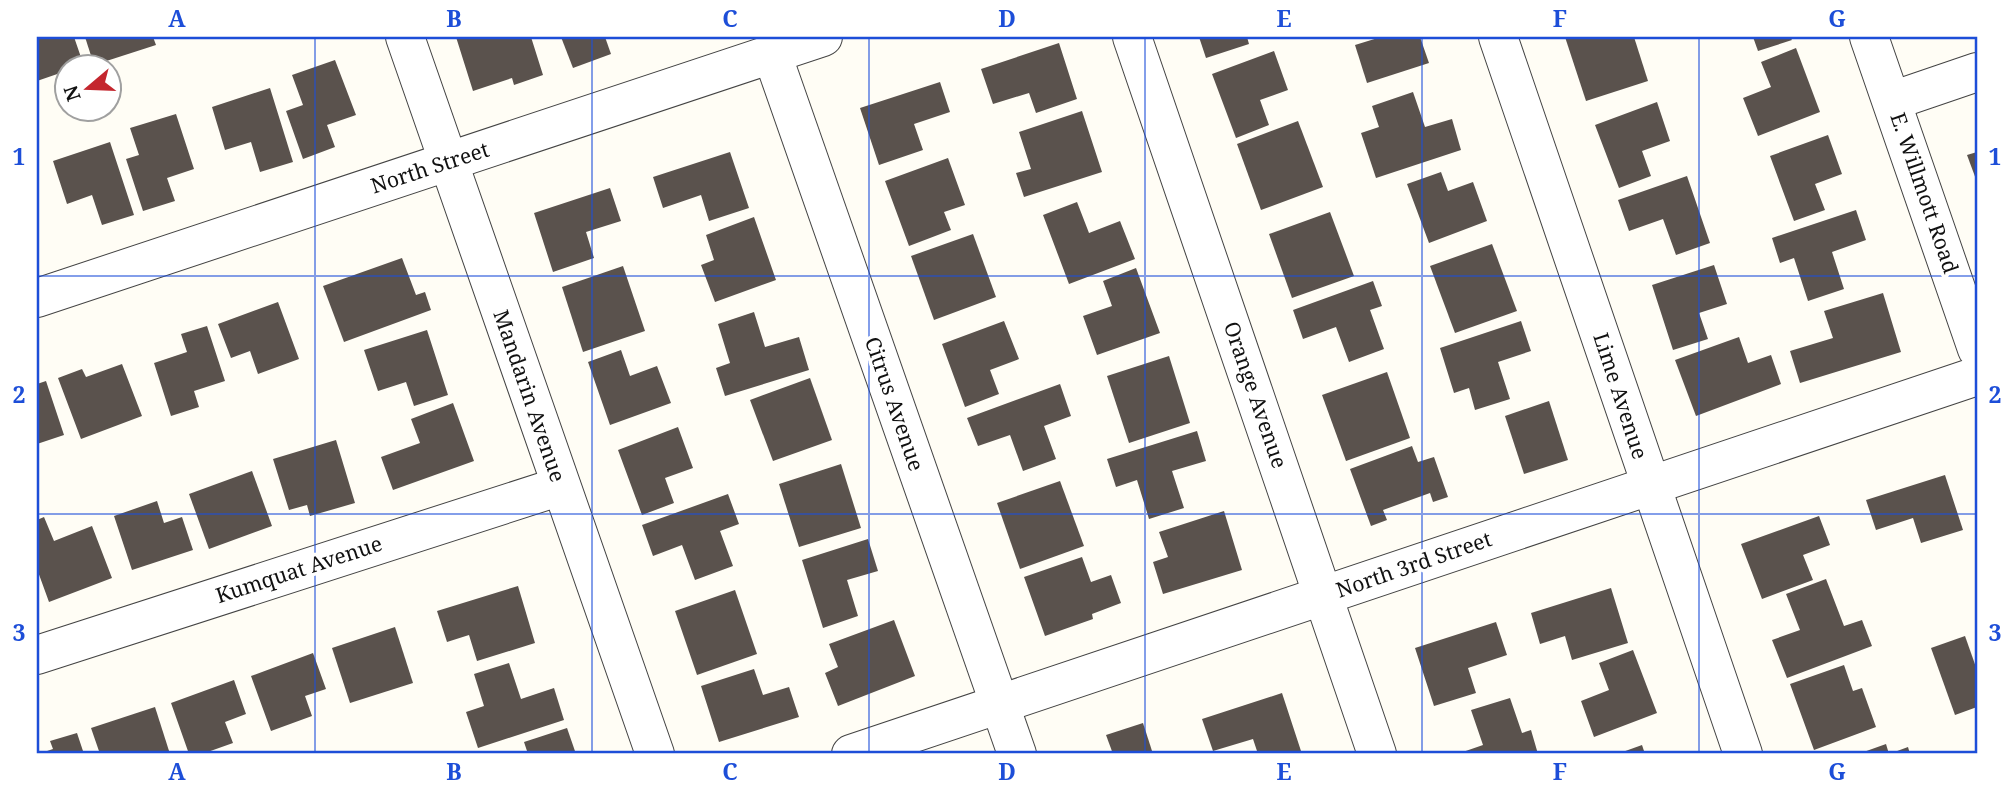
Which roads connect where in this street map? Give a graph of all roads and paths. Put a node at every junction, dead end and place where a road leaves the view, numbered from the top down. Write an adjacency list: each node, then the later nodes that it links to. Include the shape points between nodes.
1 (405, 37): 9 (street, Mandarin Avenue)
2 (823, 37): 6 (street, North Street)
3 (1132, 37): 15 (street, Orange Avenue)
4 (1498, 37): 14 (street, Lime Avenue)
5 (1869, 37): 8 (street, E. Willmott Road)
6 (772, 54): 9 (street, North Street); 17 (street, Citrus Avenue)
7 (1977, 72): 8 (street)
8 (1892, 101): 11 (street, E. Willmott Road)
9 (448, 162): 10 (street, North Street); 13 (street, Mandarin Avenue)
10 (37, 298)
11 (1977, 349)
12 (1977, 376): 14 (street, North 3rd Street)
13 (561, 486): 16 (street, Kumquat Avenue); 18 (street, Mandarin Avenue)
14 (1651, 486): 15 (street, North 3rd Street); 22 (street, Lime Avenue)
15 (1324, 596): 17 (street, North 3rd Street); 21 (street, Orange Avenue)
16 (37, 655)
17 (999, 704): 19 (street, North 3rd Street); 20 (street, Citrus Avenue)
18 (655, 754)
19 (850, 754)
20 (1017, 754)
21 (1377, 754)
22 (1743, 754)

